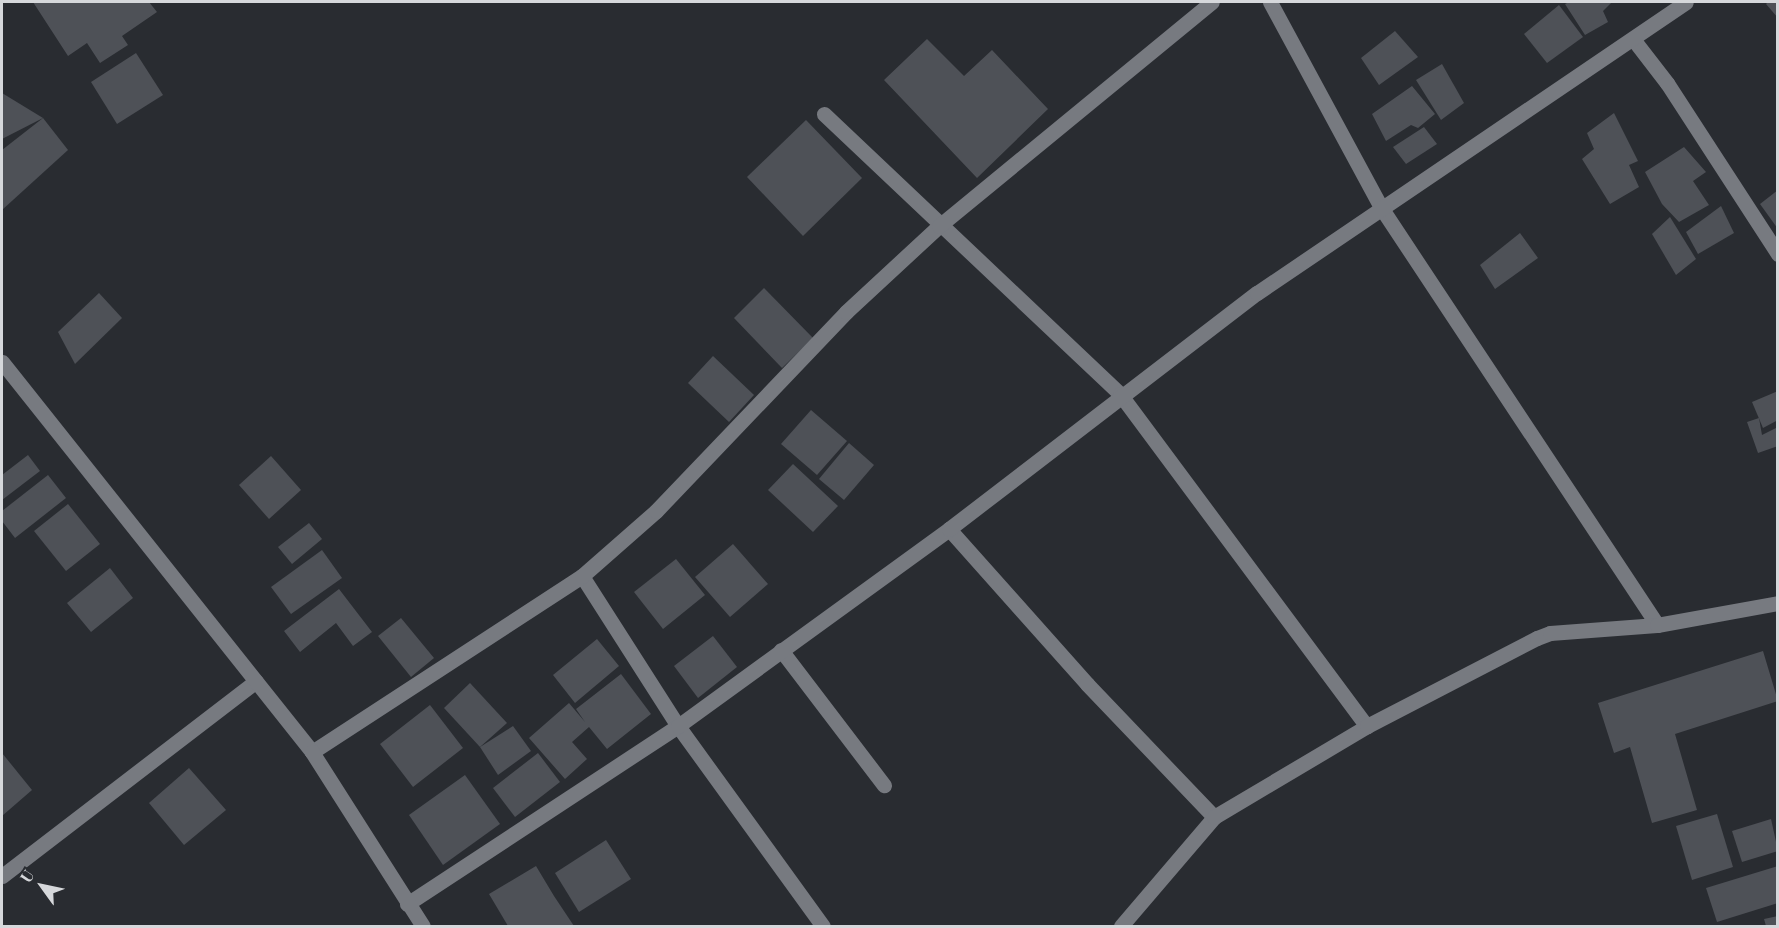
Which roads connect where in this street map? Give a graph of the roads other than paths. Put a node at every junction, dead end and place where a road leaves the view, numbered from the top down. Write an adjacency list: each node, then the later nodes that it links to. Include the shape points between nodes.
1 (1212, 2): 7 (street)
2 (1270, 2): 6 (street)
3 (1686, 2): 4 (street)
4 (1633, 39): 6 (street); 8 (street, via 1667,83)
5 (824, 114): 7 (street)
6 (1382, 208): 10 (street, via 1257,293); 14 (street)
7 (939, 226): 10 (street); 12 (street, via 846,312 656,510)
8 (1778, 254)
9 (2, 362): 16 (street)
10 (1120, 394): 11 (street); 18 (street)
11 (949, 529): 15 (street); 21 (street, via 1087,684)
12 (582, 576): 17 (street); 19 (street)
13 (1778, 603): 14 (street)
14 (1657, 625): 18 (street, via 1544,635)
15 (781, 650): 17 (street); 20 (street)
16 (256, 681): 19 (street); 22 (street)
17 (678, 726): 23 (street); 25 (street)
18 (1368, 726): 21 (street)
19 (312, 752): 23 (street)
20 (884, 784)
21 (1214, 818): 26 (street)
22 (2, 876)
23 (407, 904): 24 (street)
24 (423, 927)
25 (823, 927)
26 (1121, 927)

